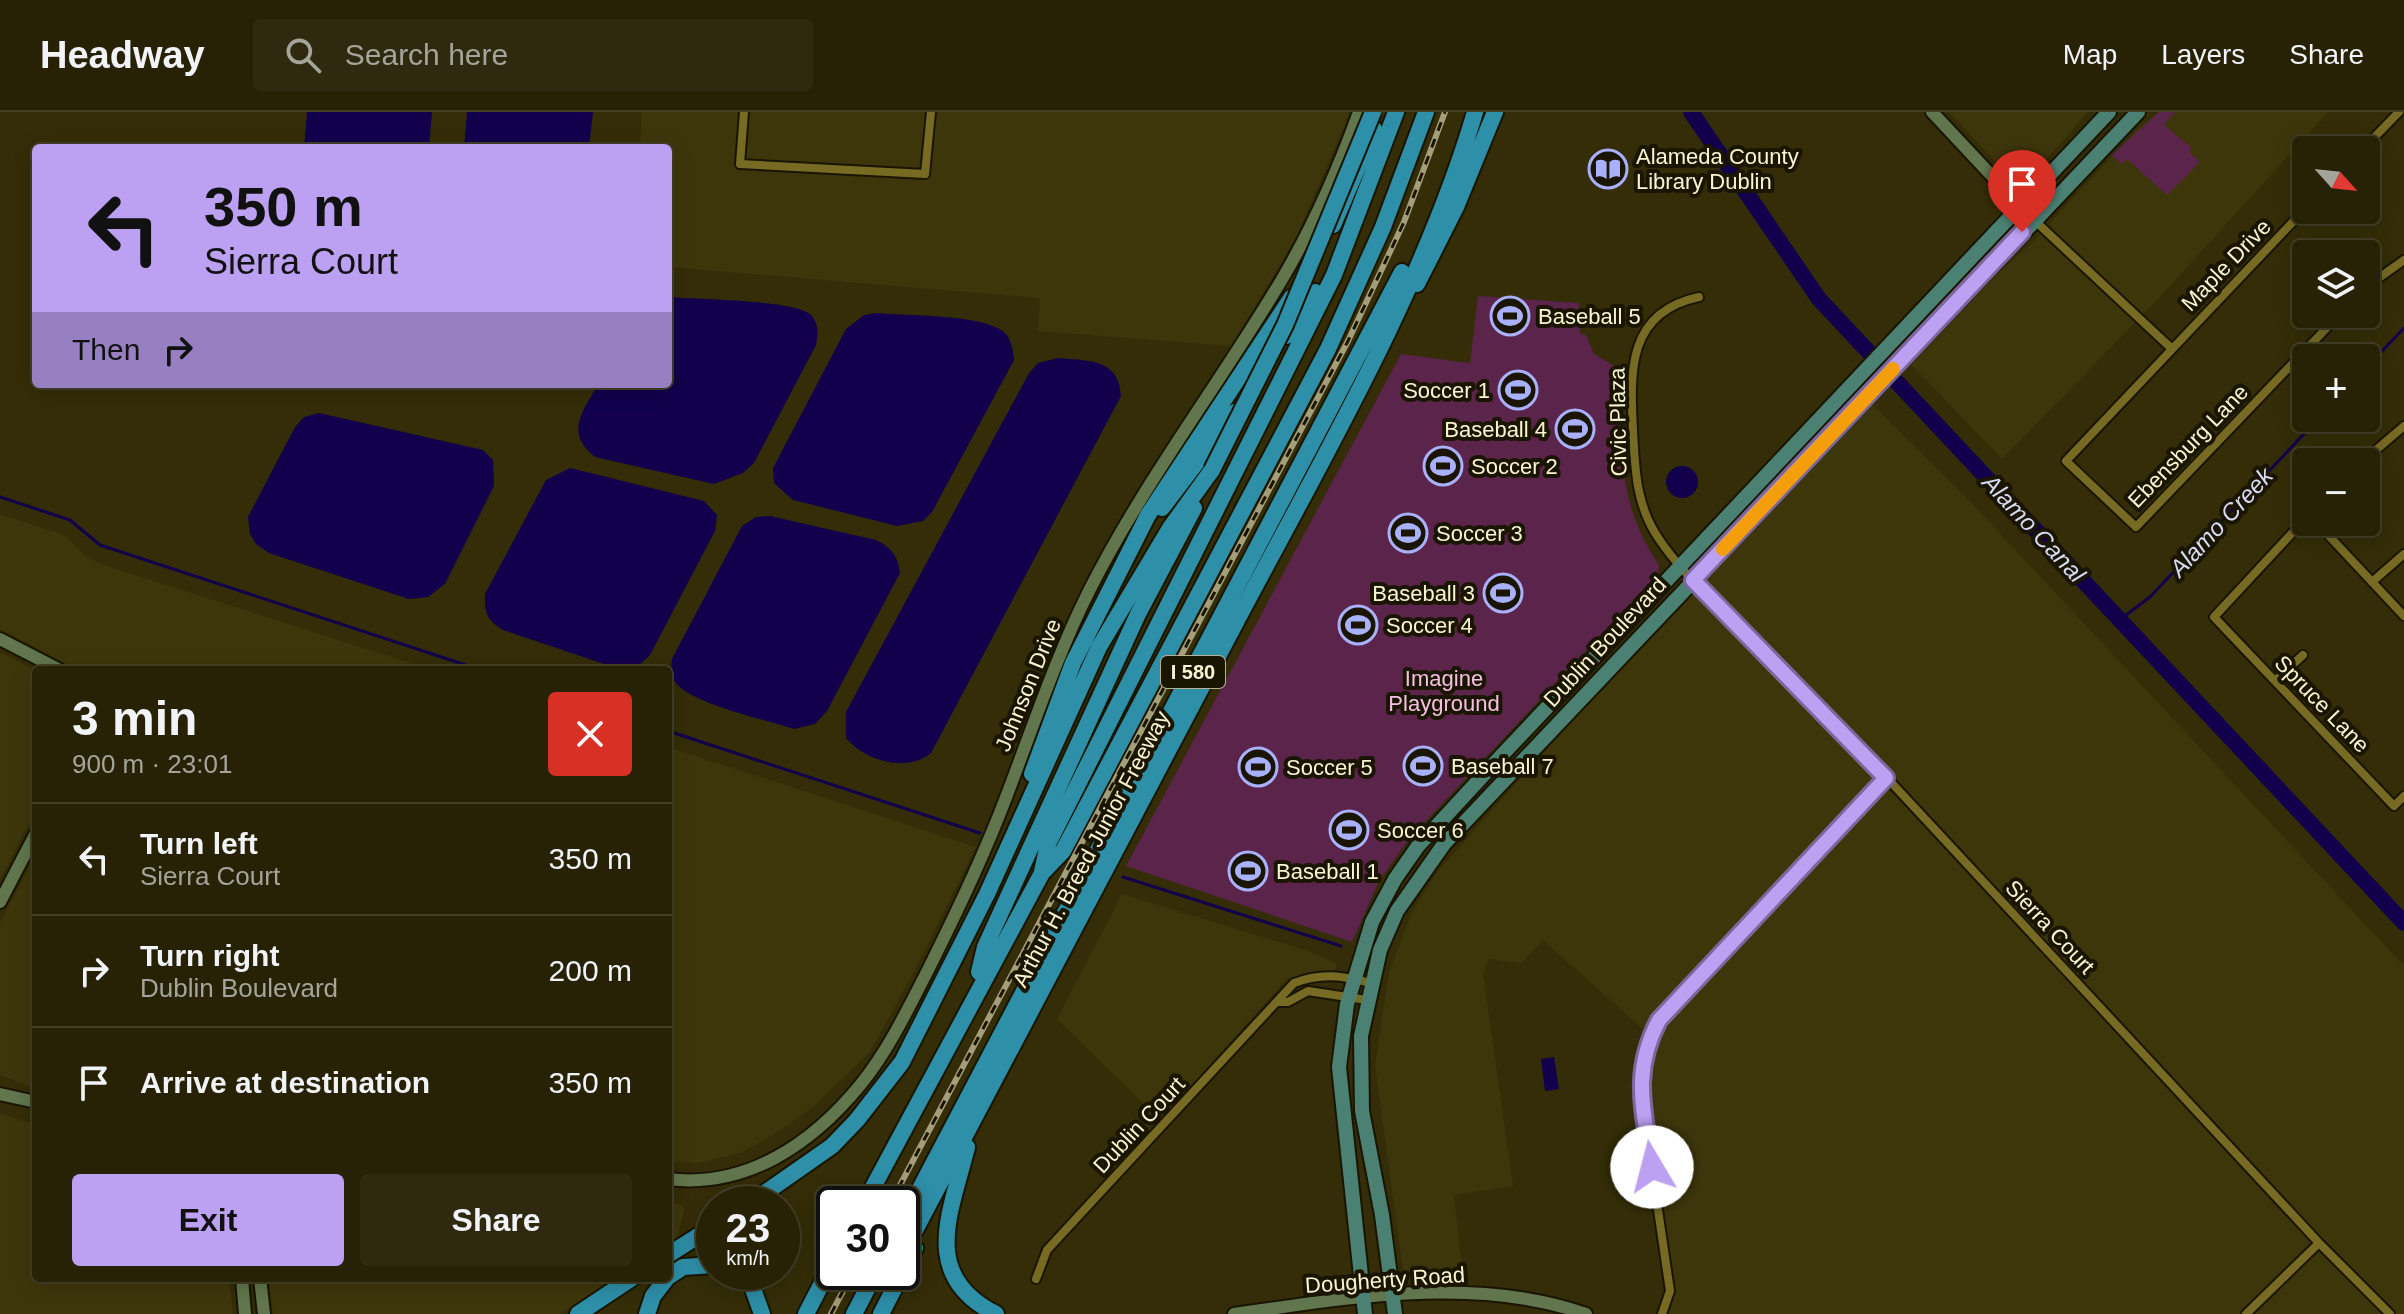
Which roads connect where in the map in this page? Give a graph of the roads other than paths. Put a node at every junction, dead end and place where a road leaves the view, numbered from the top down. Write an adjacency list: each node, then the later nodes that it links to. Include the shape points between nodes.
1 (744, 112): 2 (street, via 740,164 925,174)
2 (931, 112)
3 (1359, 112): 58 (street, Johnson Drive, via 1287,271 1146,490 1089,591 1043,694 987,846 880,1058 826,1122 786,1153 722,1178)
4 (1373, 112): 28 (highway, bridge, via 1285,325)
5 (1380, 112): 30 (highway, via 1355,181 1319,253 1162,491)
6 (1396, 112): 21 (highway, via 1334,275)
7 (1426, 112): 47 (highway, Arthur H. Breed Junior Freeway / I 580, via 1383,227 1328,349 1063,851)
8 (1464, 112): 62 (highway, I 580, via 1401,274 1351,373)
9 (1475, 112): 23 (highway, Arthur H. Breed Junior Freeway / I 580)
10 (1495, 112): 23 (highway, via 1443,235)
11 (1932, 112): 16 (street)
12 (2109, 112): 16 (main road, Dublin Boulevard)
13 (2138, 112): 17 (main road, Dublin Boulevard)
14 (2399, 112): 15 (street)
15 (2376, 136)
16 (2020, 205): 17 (street); 33 (main road, Dublin Boulevard)
17 (2033, 220): 25 (street); 34 (main road, Dublin Boulevard)
18 (2292, 223): 25 (street, Maple Drive)
19 (2404, 260): 20 (street)
20 (2380, 277)
21 (1319, 292): 30 (highway); 47 (highway, via 1048,844)
22 (1699, 297): 33 (street, Civic Plaza, via 1672,304 1658,315 1641,338 1631,365 1636,483 1658,539)
23 (1393, 318): 57 (highway, Arthur H. Breed Junior Freeway / I 580)
24 (2327, 328): 25 (street, Ebensburg Lane, via 2136,527 2066,461)
25 (2171, 348)
26 (2404, 426): 27 (street)
27 (2378, 448)
28 (1176, 531): 45 (highway, via 1099,647); 51 (highway, via 991,933)
29 (2292, 533): 40 (street, Spruce Lane, via 2214,617)
30 (1141, 534): 45 (highway, via 1073,663)
31 (2329, 536): 35 (street)
32 (2404, 554): 35 (street)
33 (1682, 567): 34 (street, Sierra Court); 41 (main road, Dublin Boulevard)
34 (1693, 580): 42 (street, Sierra Court); 44 (main road, Dublin Boulevard)
35 (2372, 582): 36 (street)
36 (2404, 616)
37 (0, 639): 39 (street)
38 (2303, 655): 40 (street)
39 (52, 666)
40 (2275, 681): 43 (street, Spruce Lane, via 2394,806)
41 (1494, 765): 44 (main road, via 1496,774 1458,815); 49 (main road, Dublin Boulevard, via 1418,846 1395,879 1372,922)
42 (1886, 778): 65 (street, Sierra Court); 94 (street, via 1678,997 1645,1050 1640,1088 1670,1291)
43 (2404, 796)
44 (1460, 827): 50 (main road, Dublin Boulevard, via 1397,911)
45 (1015, 833): 60 (highway, via 919,1032 882,1091 832,1146)
46 (32, 841): 48 (street)
47 (1042, 873): 51 (highway, Arthur H. Breed Junior Freeway / I 580)
48 (0, 902)
49 (1354, 979): 50 (street, Dublin Court); 52 (main road, Dublin Boulevard); 54 (street, Dublin Court, via 1314,975 1294,983)
50 (1371, 983): 53 (main road, Dublin Boulevard)
51 (973, 994): 61 (highway, Arthur H. Breed Junior Freeway / I 580)
52 (1349, 996): 53 (street); 54 (street, via 1308,991); 79 (main road, Dublin Boulevard, via 1339,1067)
53 (1367, 1000): 78 (main road, Dublin Boulevard, via 1359,1075)
54 (1279, 1002): 69 (street, Dublin Court, via 1047,1250)
55 (0, 1094): 56 (street)
56 (32, 1101)
57 (970, 1128): 59 (highway, Arthur H. Breed Junior Freeway / I 580); 89 (highway, via 944,1246 957,1278)
58 (672, 1179)
59 (940, 1183): 63 (highway, Arthur H. Breed Junior Freeway / I 580); 88 (highway, via 930,1219)
60 (775, 1186)
61 (873, 1186)
62 (920, 1189)
63 (920, 1221)
64 (696, 1237): 66 (highway)
65 (2319, 1243): 95 (street); 96 (street, Sierra Court)
66 (672, 1252)
67 (696, 1266): 68 (highway)
68 (672, 1275)
69 (1036, 1279)
70 (242, 1282): 80 (street)
71 (259, 1282): 81 (street)
72 (626, 1282): 82 (highway)
73 (665, 1282): 83 (highway)
74 (753, 1290): 84 (highway)
75 (818, 1290): 85 (highway)
76 (867, 1290): 86 (highway)
77 (884, 1290): 87 (highway)
78 (1393, 1296): 79 (street, Dougherty Road); 92 (main road, Dublin Boulevard); 93 (street, Dougherty Road, via 1465,1293)
79 (1363, 1298): 90 (street, Dougherty Road); 91 (main road, Dublin Boulevard)
80 (245, 1314)
81 (264, 1314)
82 (578, 1314)
83 (647, 1314)
84 (762, 1314)
85 (806, 1314)
86 (854, 1314)
87 (871, 1314)
88 (881, 1314)
89 (996, 1314)
90 (1234, 1314)
91 (1365, 1314)
92 (1395, 1314)
93 (1586, 1314)
94 (1662, 1314)
95 (2246, 1314)
96 (2390, 1314)

